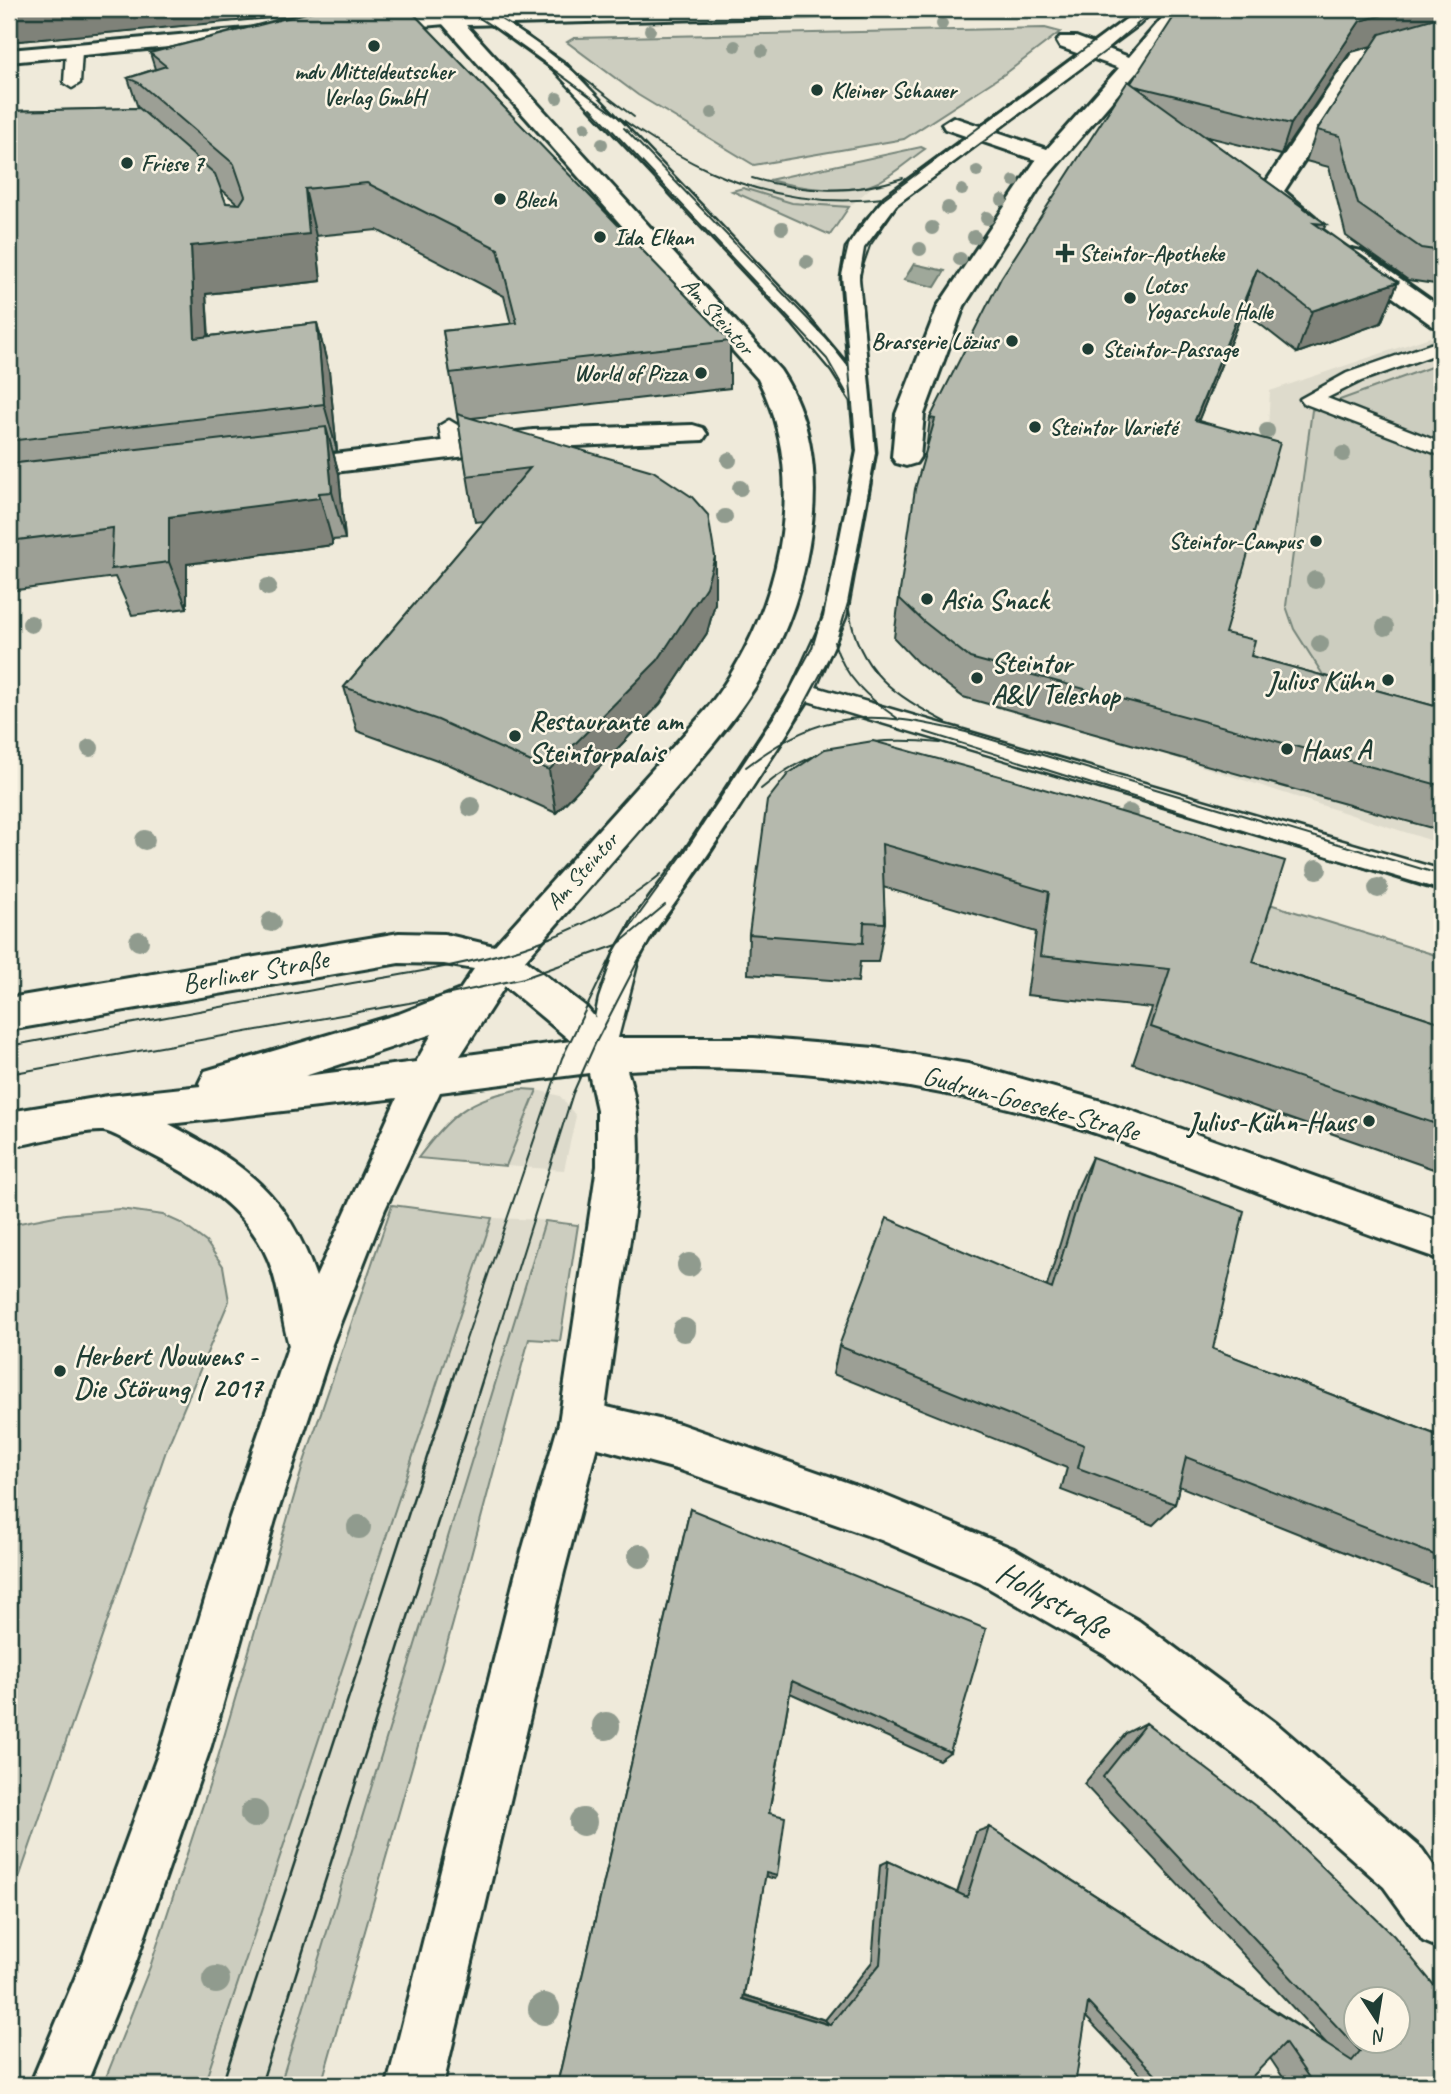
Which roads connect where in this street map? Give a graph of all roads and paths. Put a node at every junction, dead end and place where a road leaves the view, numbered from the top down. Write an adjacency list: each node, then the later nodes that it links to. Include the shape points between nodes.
1 (428, 9): 5 (street)
2 (863, 9): 6 (street)
3 (1147, 9): 12 (lane)
4 (1181, 9): 14 (street)
5 (447, 14): 6 (street); 7 (street); 28 (street, Am Steintor, via 770,376 791,419 802,480 784,588 769,633 747,676 704,733)
6 (490, 18): 21 (lane, via 559,66 780,299 841,369)
7 (344, 27)
8 (281, 32): 11 (street, via 167,52)
9 (1442, 34): 19 (street, via 1360,58 1272,191 1283,206)
10 (1068, 42): 12 (street)
11 (74, 51): 13 (street); 15 (lane)
12 (1094, 51): 14 (street); 16 (lane)
13 (9, 57)
14 (1133, 66): 18 (street)
15 (72, 83)
16 (981, 134): 17 (street); 18 (street)
17 (955, 141): 18 (street); 21 (lane, via 890,201 855,248 850,278)
18 (1044, 167): 24 (street, via 951,306 910,414)
19 (1438, 318)
20 (1442, 346): 23 (lane, via 1354,377 1310,399)
21 (862, 411): 26 (lane, via 866,463 835,617)
22 (693, 434): 25 (street, via 451,437)
23 (1442, 450)
24 (906, 457)
25 (258, 472)
26 (802, 691): 27 (lane); 31 (lane, via 637,937 613,998)
27 (1442, 880)
28 (502, 963): 29 (street, Am Steintor); 30 (street, Berliner Straße, via 477,953 399,948); 31 (street, via 570,1016)
29 (473, 1001): 32 (street, Am Steintor); 33 (street, via 334,1053)
30 (9, 1014)
31 (602, 1054): 32 (street); 35 (street, Gudrun-Goeseke-Straße, via 754,1054 874,1065 968,1081 1111,1121); 37 (street, via 616,1111 617,1159)
32 (431, 1077): 33 (street); 36 (street, Am Steintor, via 374,1186)
33 (108, 1112): 34 (street); 36 (street, via 208,1163 254,1200 285,1245 304,1306)
34 (9, 1130)
35 (1442, 1241)
36 (310, 1347): 39 (street, Am Steintor, via 252,1520 186,1746 109,1962)
37 (581, 1423): 38 (street, Hollystraße, via 680,1447 883,1518 997,1566 1122,1638 1258,1742 1403,1868); 40 (street, via 540,1572)
38 (1442, 1922)
39 (58, 2085)
40 (415, 2085)

